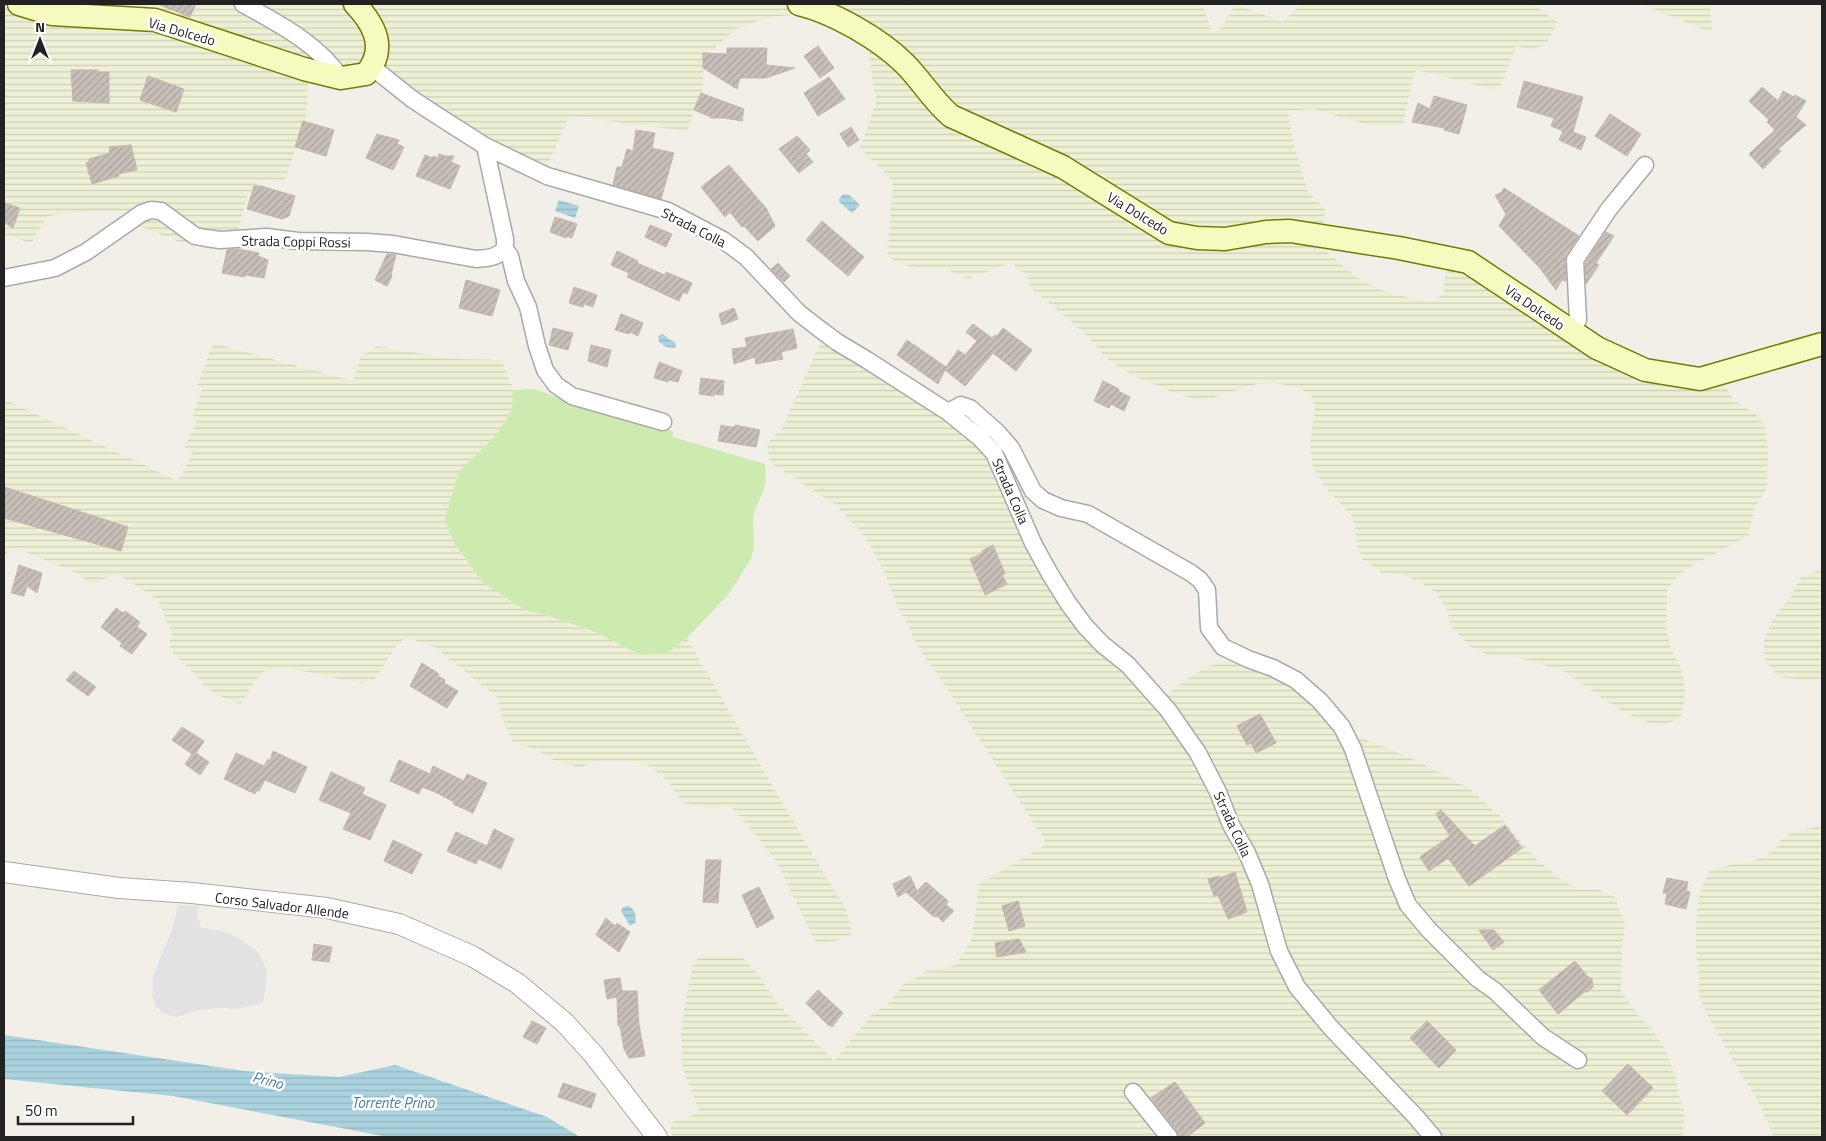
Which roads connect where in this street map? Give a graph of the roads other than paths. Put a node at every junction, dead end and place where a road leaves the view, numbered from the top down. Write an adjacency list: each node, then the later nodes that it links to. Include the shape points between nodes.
1 (19, 4): 6 (main road, Via Dolcedo, via 52,14 156,20)
2 (243, 4): 6 (street, via 291,30)
3 (355, 4): 5 (main road, via 373,27 377,39 377,55)
4 (799, 4): 11 (main road, Via Dolcedo, via 810,6 857,29 883,46 906,64 938,105 951,116 1063,167 1169,233 1225,239 1290,231 1468,262)
5 (372, 67): 6 (main road, Via Dolcedo, via 366,74); 7 (street, Strada Colla)
6 (341, 78)
7 (485, 146): 9 (street, via 506,239); 13 (street, Strada Colla, via 558,181 668,211 723,240 746,257 799,313 817,327)
8 (1645, 165): 11 (street, Via Dolcedo, via 1575,260 1578,320)
9 (505, 249): 10 (street, Strada Coppi Rossi, via 498,256 476,259 367,242 266,237 220,240 195,236 161,211 151,210 55,268); 14 (street, via 528,307 545,370 556,385 572,396)
10 (4, 278)
11 (1571, 332): 12 (main road, Via Dolcedo, via 1645,370 1700,379)
12 (1822, 344)
13 (948, 412): 16 (street, via 961,405 970,408 998,432 1011,448 1033,491 1043,500 1088,514 1200,580 1206,590 1209,628 1223,647 1296,680 1320,700 1342,727 1353,749 1408,904 1478,979 1543,1037); 20 (street, Strada Colla, via 994,453 1033,542 1085,626 1128,665 1168,710 1198,753 1247,853 1260,884 1279,951 1297,987)
14 (663, 422)
15 (4, 872): 18 (street, Corso Salvador Allende, via 327,908 399,924 472,956 517,983 565,1023)
16 (1578, 1060)
17 (1134, 1092): 19 (street)
18 (657, 1137)
19 (1169, 1137)
20 (1432, 1137)

